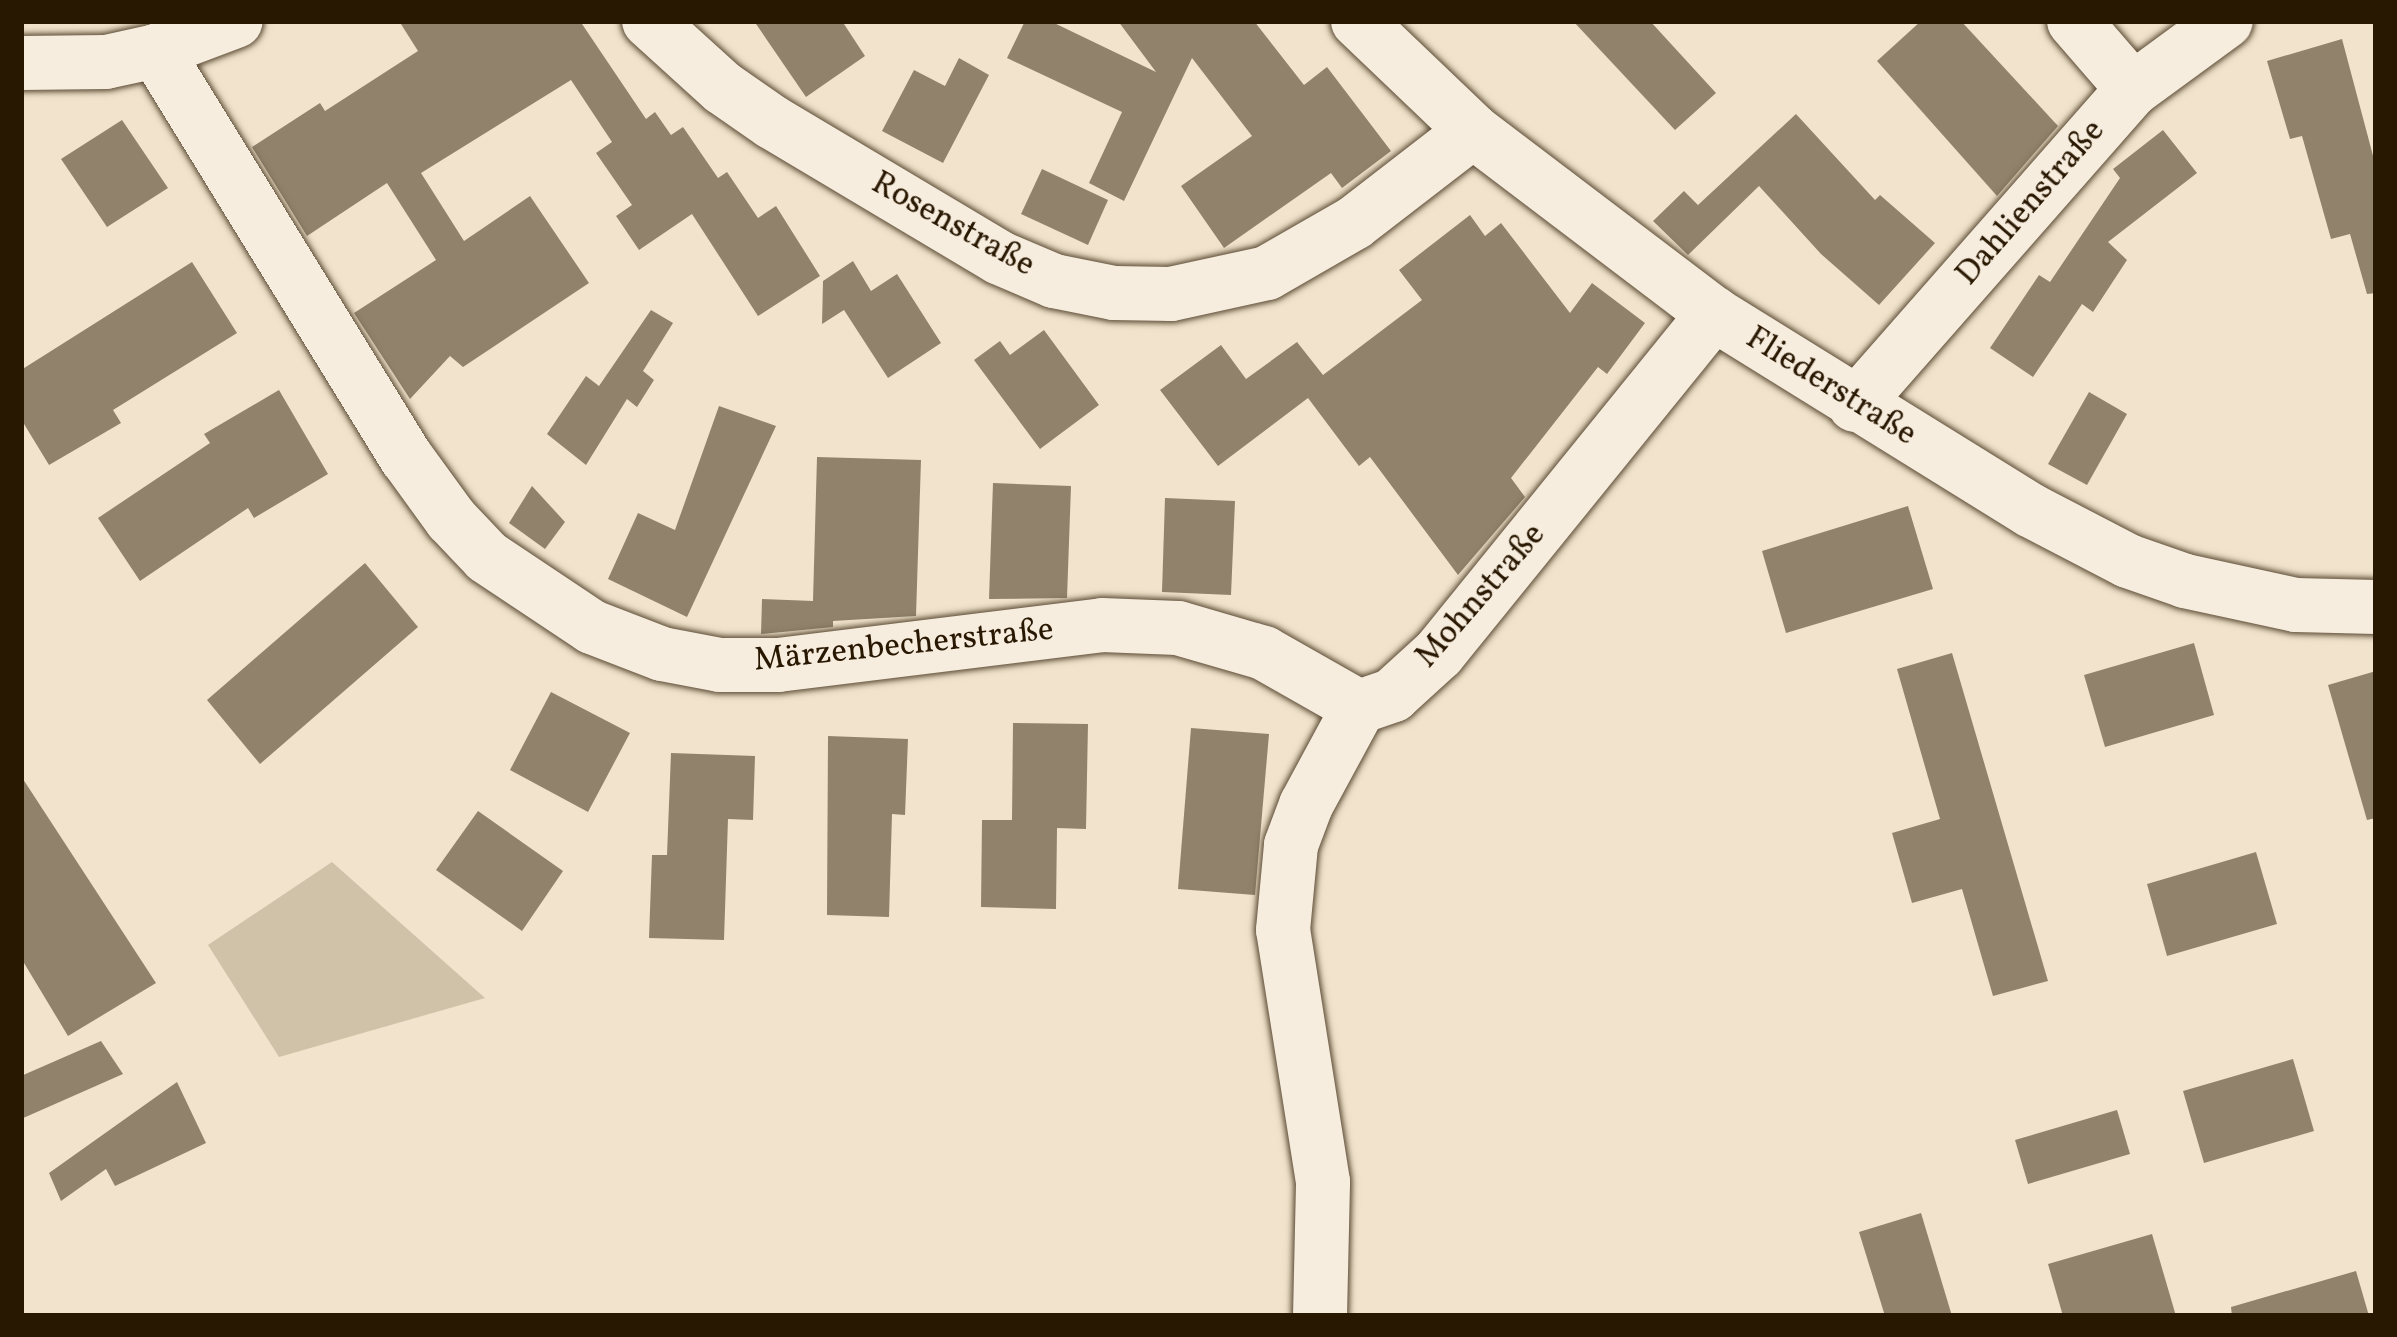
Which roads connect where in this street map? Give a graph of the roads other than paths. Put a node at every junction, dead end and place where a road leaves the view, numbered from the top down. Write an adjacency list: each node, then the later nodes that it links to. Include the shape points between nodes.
1 (649, 21): 9 (street, Rosenstraße, via 772,122 1000,258 1054,281 1114,293 1171,294 1267,273 1354,223)
2 (1358, 21): 9 (street, Fliederstraße)
3 (2074, 21): 8 (street)
4 (2226, 21): 8 (street, Dahlienstraße)
5 (226, 25): 6 (street)
6 (156, 51): 7 (street, via 106,62); 13 (street, Märzenbecherstraße, via 451,519 487,557 592,627 720,665 1102,625 1178,628 1264,653)
7 (21, 63)
8 (2133, 89): 11 (street, Dahlienstraße)
9 (1473, 131): 10 (street, Fliederstraße)
10 (1714, 314): 11 (street, Fliederstraße); 13 (street, Mohnstraße, via 1439,653 1393,694)
11 (1855, 405): 12 (street, Fliederstraße, via 2128,561 2255,598)
12 (2376, 608)
13 (1359, 707): 14 (street, via 1306,805 1285,887 1293,1017 1323,1181)
14 (1320, 1316)

